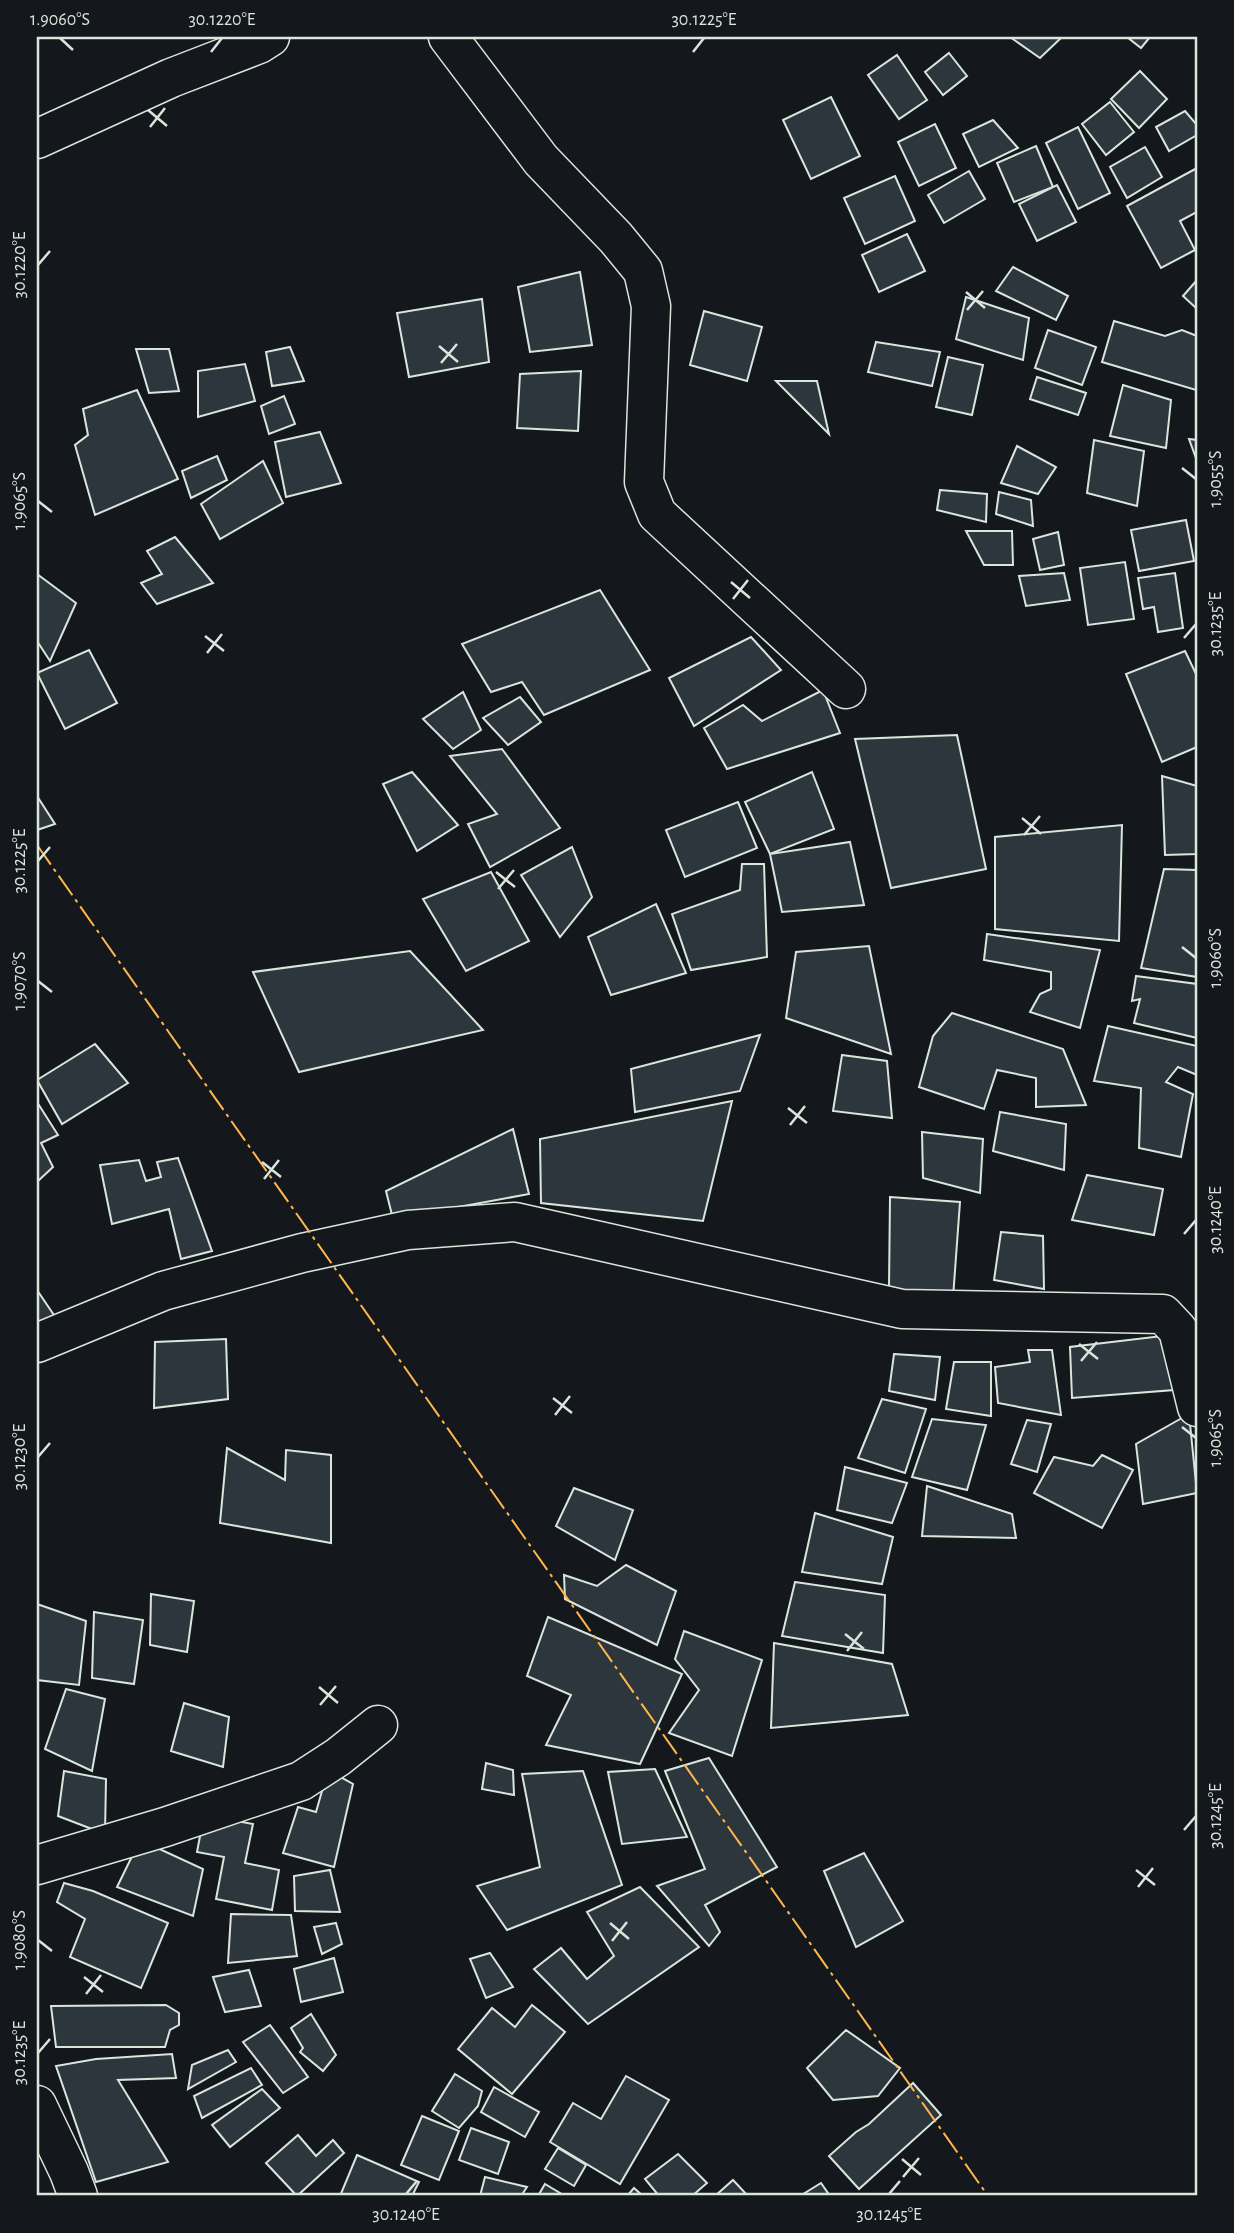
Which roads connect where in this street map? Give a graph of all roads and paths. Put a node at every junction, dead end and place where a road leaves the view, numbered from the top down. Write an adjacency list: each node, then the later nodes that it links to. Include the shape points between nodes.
1 (270, 37): 3 (street)
2 (448, 37): 4 (street, via 541,160 643,271 651,306 644,482 657,514)
3 (37, 139)
4 (846, 689)
5 (37, 1343): 6 (street, via 163,1292 302,1253 408,1230 515,1222 902,1309 1163,1314 1178,1330)
6 (1197, 1407)
7 (378, 1725): 8 (street, via 301,1781)
8 (37, 1865)
9 (37, 2105): 10 (street)
10 (78, 2196)

